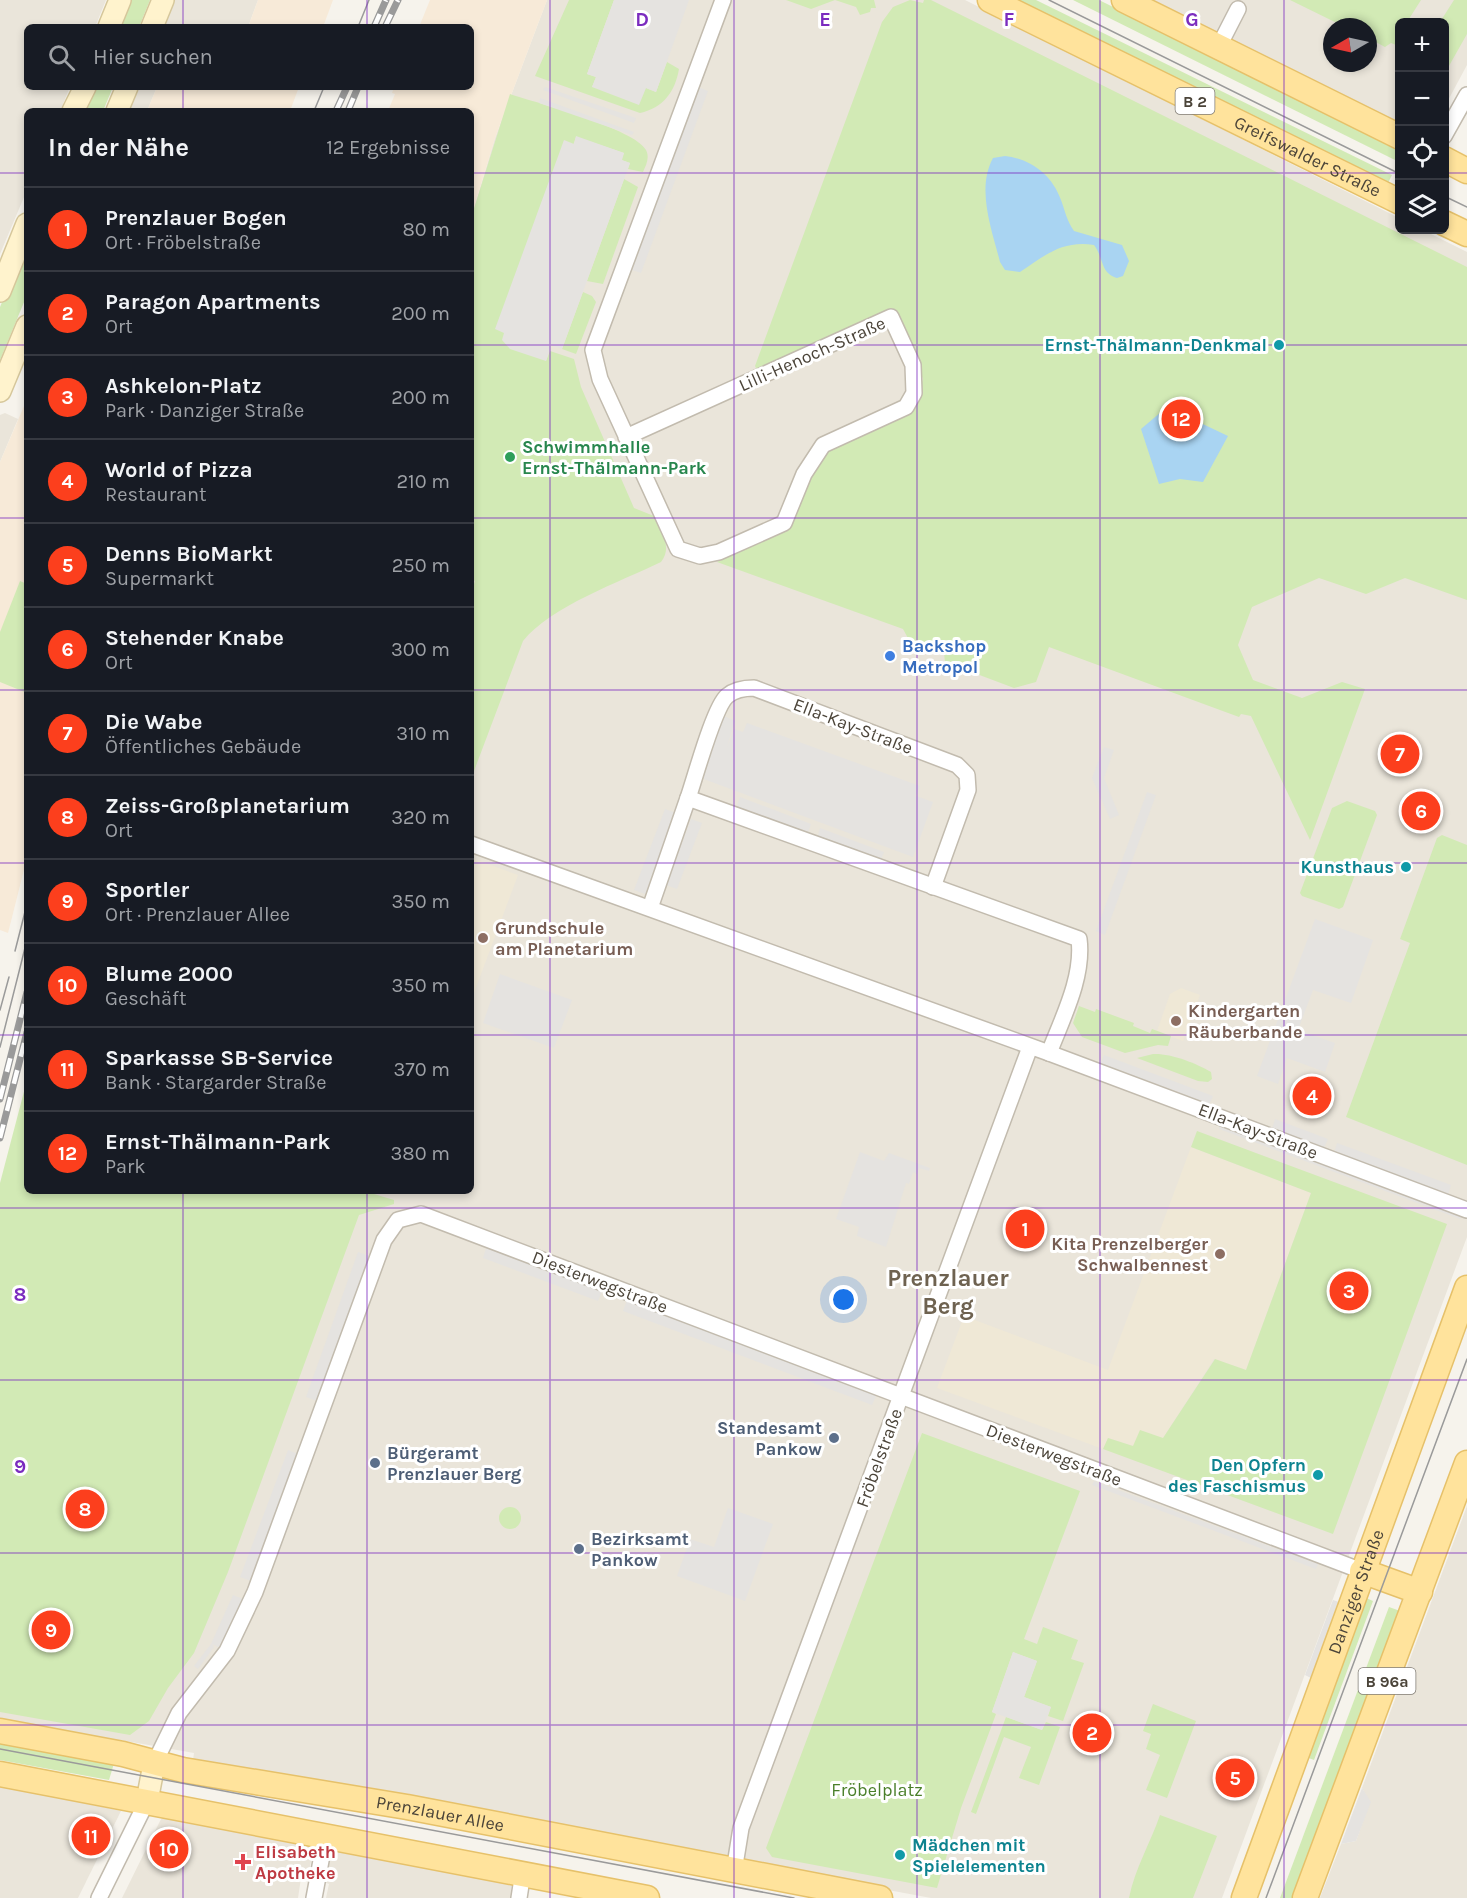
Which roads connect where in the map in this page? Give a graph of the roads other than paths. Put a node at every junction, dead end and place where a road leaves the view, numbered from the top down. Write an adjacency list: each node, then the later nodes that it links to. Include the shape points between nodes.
1 (120, 0): 7 (street)
2 (163, 0): 8 (street)
3 (723, 0): 26 (street, Lilli-Henoch-Straße, via 594,342 600,379)
4 (990, 0): 19 (main road, Greifswalder Straße / B 2)
5 (1124, 0): 9 (main road)
6 (1238, 9): 9 (street)
7 (110, 24)
8 (153, 24)
9 (1219, 46): 16 (main road)
10 (84, 90): 13 (street)
11 (126, 90): 14 (street)
12 (1467, 96): 15 (street)
13 (75, 108)
14 (118, 108)
15 (1449, 127)
16 (1395, 134)
17 (1449, 162): 18 (main road)
18 (1467, 171)
19 (1395, 200)
20 (1449, 226): 22 (main road)
21 (24, 231): 23 (street)
22 (1467, 234)
23 (0, 291)
24 (24, 333): 25 (street)
25 (0, 391)
26 (626, 437): 26 (street, Lilli-Henoch-Straße, via 678,549 700,556 719,552 784,523 804,474 823,445 906,407 914,393 914,365 891,317)
27 (688, 798): 29 (street); 29 (street, Ella-Kay-Straße, via 726,696 739,689 754,688 957,765 967,775 968,790); 30 (street, Ella-Kay-Straße)
28 (474, 845): 30 (street, Ella-Kay-Straße)
29 (933, 887): 32 (street, via 1079,939 1081,952 1072,992)
30 (650, 908): 31 (street, Ella-Kay-Straße)
31 (1030, 1047): 32 (street, Ella-Kay-Straße); 35 (street, Fröbelstraße)
32 (1049, 1053): 33 (street, Ella-Kay-Straße)
33 (1467, 1210)
34 (1467, 1287): 37 (main road, Danziger Straße)
35 (901, 1396): 37 (street, Diesterwegstraße); 40 (street, Diesterwegstraße, via 421,1214 398,1220 384,1240 255,1592 227,1651 179,1713); 44 (street, Fröbelstraße, via 741,1828)
36 (1467, 1463): 38 (main road, B 96a)
37 (1362, 1571): 38 (main road); 51 (main road, Danziger Straße)
38 (1420, 1592): 52 (main road, B 96a)
39 (0, 1731): 40 (main road, Prenzlauer Allee, via 117,1753)
40 (154, 1764): 42 (street); 44 (main road, Prenzlauer Allee)
41 (0, 1774): 42 (main road)
42 (147, 1801): 43 (main road); 46 (street)
43 (326, 1834): 45 (main road); 47 (street)
44 (734, 1870): 50 (main road, Prenzlauer Allee)
45 (523, 1872): 48 (street); 49 (main road)
46 (99, 1898)
47 (314, 1898)
48 (519, 1898)
49 (647, 1898)
50 (880, 1898)
51 (1244, 1898)
52 (1305, 1898)

